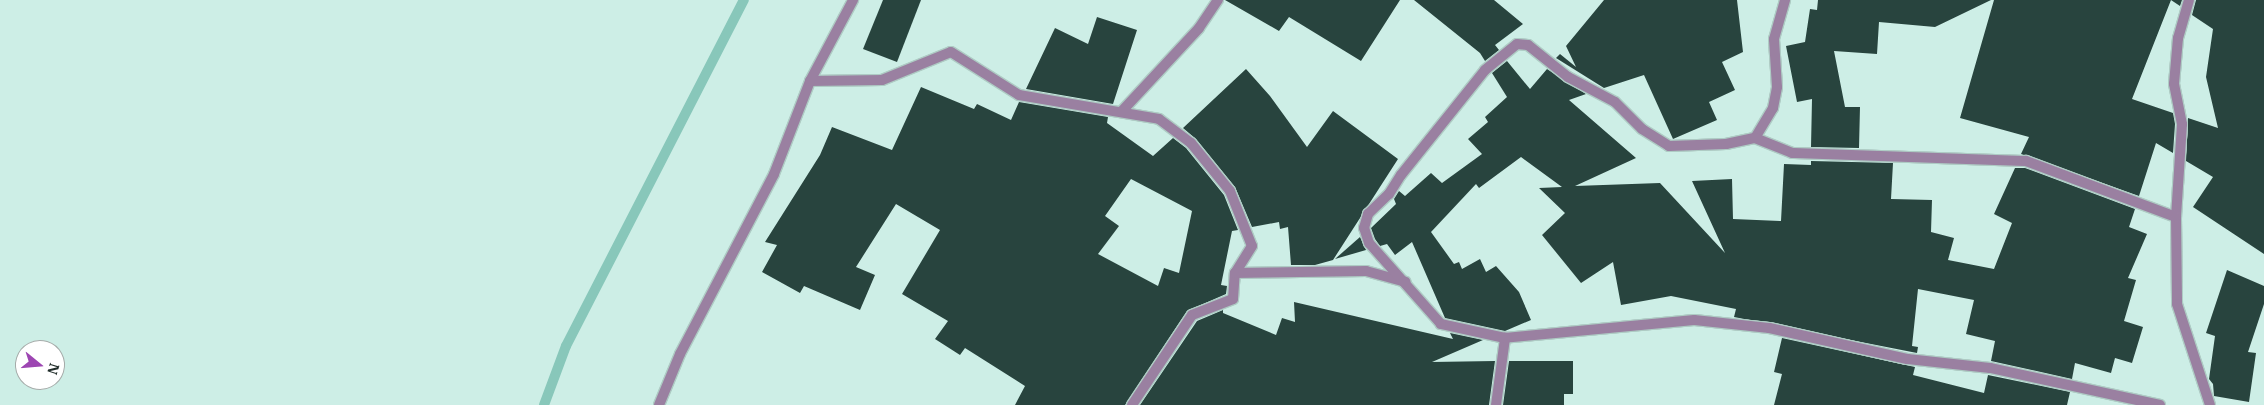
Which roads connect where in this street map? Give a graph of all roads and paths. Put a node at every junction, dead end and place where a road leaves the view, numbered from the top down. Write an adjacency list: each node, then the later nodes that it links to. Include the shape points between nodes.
1 (853, 0): 5 (street)
2 (1218, 0): 6 (street, via 1199,28)
3 (1785, 0): 7 (street, via 1774,39 1777,87 1773,108)
4 (2189, 0): 8 (street, via 2178,38 2174,84 2182,124)
5 (810, 81): 6 (street, via 882,80 951,52 1019,95); 12 (street, via 774,174 680,354)
6 (1122, 111): 9 (street, via 1159,119 1191,143 1216,170 1230,191 1252,246)
7 (1754, 138): 8 (street, via 1792,152 2026,161); 10 (street, via 1726,144 1669,146 1642,129 1615,102 1568,77 1528,45 1517,44 1485,70 1400,175 1389,194 1368,214 1364,228 1369,243)
8 (2176, 217): 16 (street, via 2177,304)
9 (1235, 273): 10 (street, via 1366,271); 13 (street, via 1233,299 1192,315)
10 (1407, 283): 11 (street, via 1441,324)
11 (1506, 338): 14 (street); 15 (street, via 1694,320 1760,327 1907,359 1990,368)
12 (659, 405)
13 (1132, 405)
14 (1496, 405)
15 (2160, 405)
16 (2210, 405)

